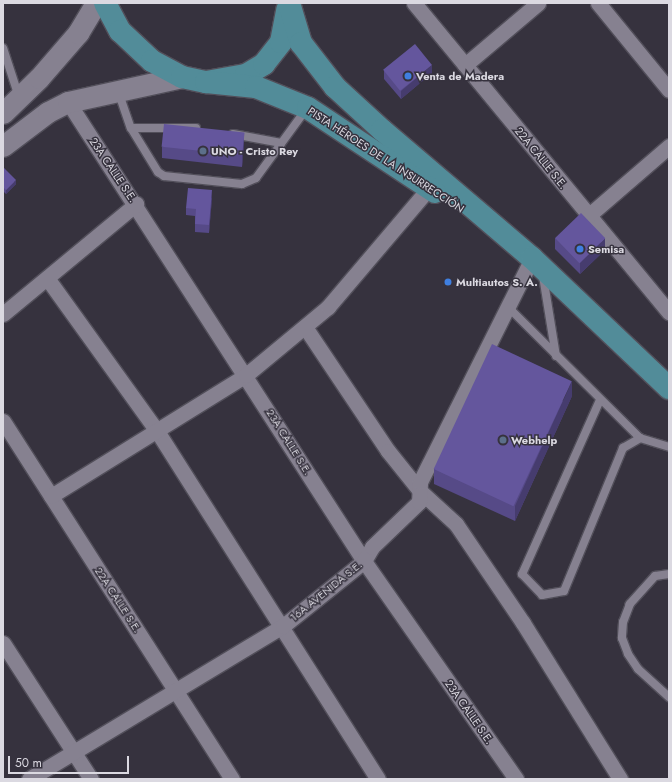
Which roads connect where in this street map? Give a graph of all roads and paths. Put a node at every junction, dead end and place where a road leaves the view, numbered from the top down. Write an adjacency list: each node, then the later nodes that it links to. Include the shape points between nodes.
1 (96, 3): 13 (main road, via 78,33)
2 (105, 3): 9 (main road, PISTA HÉROES DE LA INSURRECCIÓN, via 120,31 133,46 152,61)
3 (288, 3): 10 (main road, via 284,33 270,59 246,75); 26 (main road, PISTA HÉROES DE LA INSURRECCIÓN, via 301,43 335,86)
4 (414, 3): 8 (street, 22A CALLE S.E.)
5 (538, 3): 8 (street)
6 (598, 3): 12 (street)
7 (3, 48): 13 (lane)
8 (465, 65): 25 (street, 22A CALLE S.E.)
9 (182, 77): 10 (main road, PISTA HÉROES DE LA INSURRECCIÓN); 11 (main road)
10 (206, 82): 15 (main road, PISTA HÉROES DE LA INSURRECCIÓN, via 256,87)
11 (118, 90): 14 (main road); 17 (lane)
12 (669, 90)
13 (19, 97): 16 (main road)
14 (68, 102): 21 (main road, via 48,112); 24 (street, 23A CALLE S.E.)
15 (308, 108): 20 (lane); 23 (main road, PISTA HÉROES DE LA INSURRECCIÓN)
16 (3, 113)
17 (131, 128): 18 (lane, via 185,126); 20 (lane, via 152,164 164,176 248,184 256,178)
18 (207, 130)
19 (222, 132): 20 (lane)
20 (281, 143)
21 (3, 146)
22 (669, 146): 25 (street)
23 (429, 188): 26 (main road, PISTA HÉROES DE LA INSURRECCIÓN); 32 (street, via 328,307)
24 (136, 204): 28 (street); 34 (street, 23A CALLE S.E.)
25 (588, 216): 30 (street, 22A CALLE S.E.)
26 (514, 244): 27 (main road, PISTA HÉROES DE LA INSURRECCIÓN)
27 (537, 263): 29 (street, 16A AVENIDA S.E.); 33 (lane); 35 (main road, PISTA HÉROES DE LA INSURRECCIÓN)
28 (47, 278): 31 (street); 38 (street)
29 (507, 306): 33 (lane); 41 (street, 16A AVENIDA S.E., via 420,482)
30 (669, 312)
31 (3, 314)
32 (304, 327): 34 (street); 41 (street, via 388,451)
33 (556, 356): 36 (lane)
34 (246, 375): 38 (street); 43 (street, 23A CALLE S.E.)
35 (669, 388)
36 (600, 400): 39 (lane); 39 (lane, via 522,574 542,595 564,591 623,448)
37 (3, 422): 42 (street, 22A CALLE S.E.)
38 (157, 431): 42 (street); 45 (street)
39 (640, 438): 40 (lane)
40 (669, 447)
41 (420, 491): 43 (street, 16A AVENIDA S.E., via 419,502 372,547); 55 (street, via 456,524 523,623)
42 (51, 496): 47 (street, 22A CALLE S.E.)
43 (364, 561): 45 (street, 16A AVENIDA S.E.); 54 (street, 23A CALLE S.E.)
44 (669, 574): 48 (lane, via 655,576 630,604 623,622 622,638 628,654 638,669)
45 (283, 626): 47 (street, 16A AVENIDA S.E.); 53 (street)
46 (3, 643): 49 (street)
47 (177, 690): 49 (street, 16A AVENIDA S.E.); 52 (street, 22A CALLE S.E.)
48 (669, 697)
49 (75, 752): 50 (street, 16A AVENIDA S.E.); 51 (street)
50 (29, 779)
51 (91, 779)
52 (232, 779)
53 (378, 779)
54 (516, 779)
55 (620, 779)

